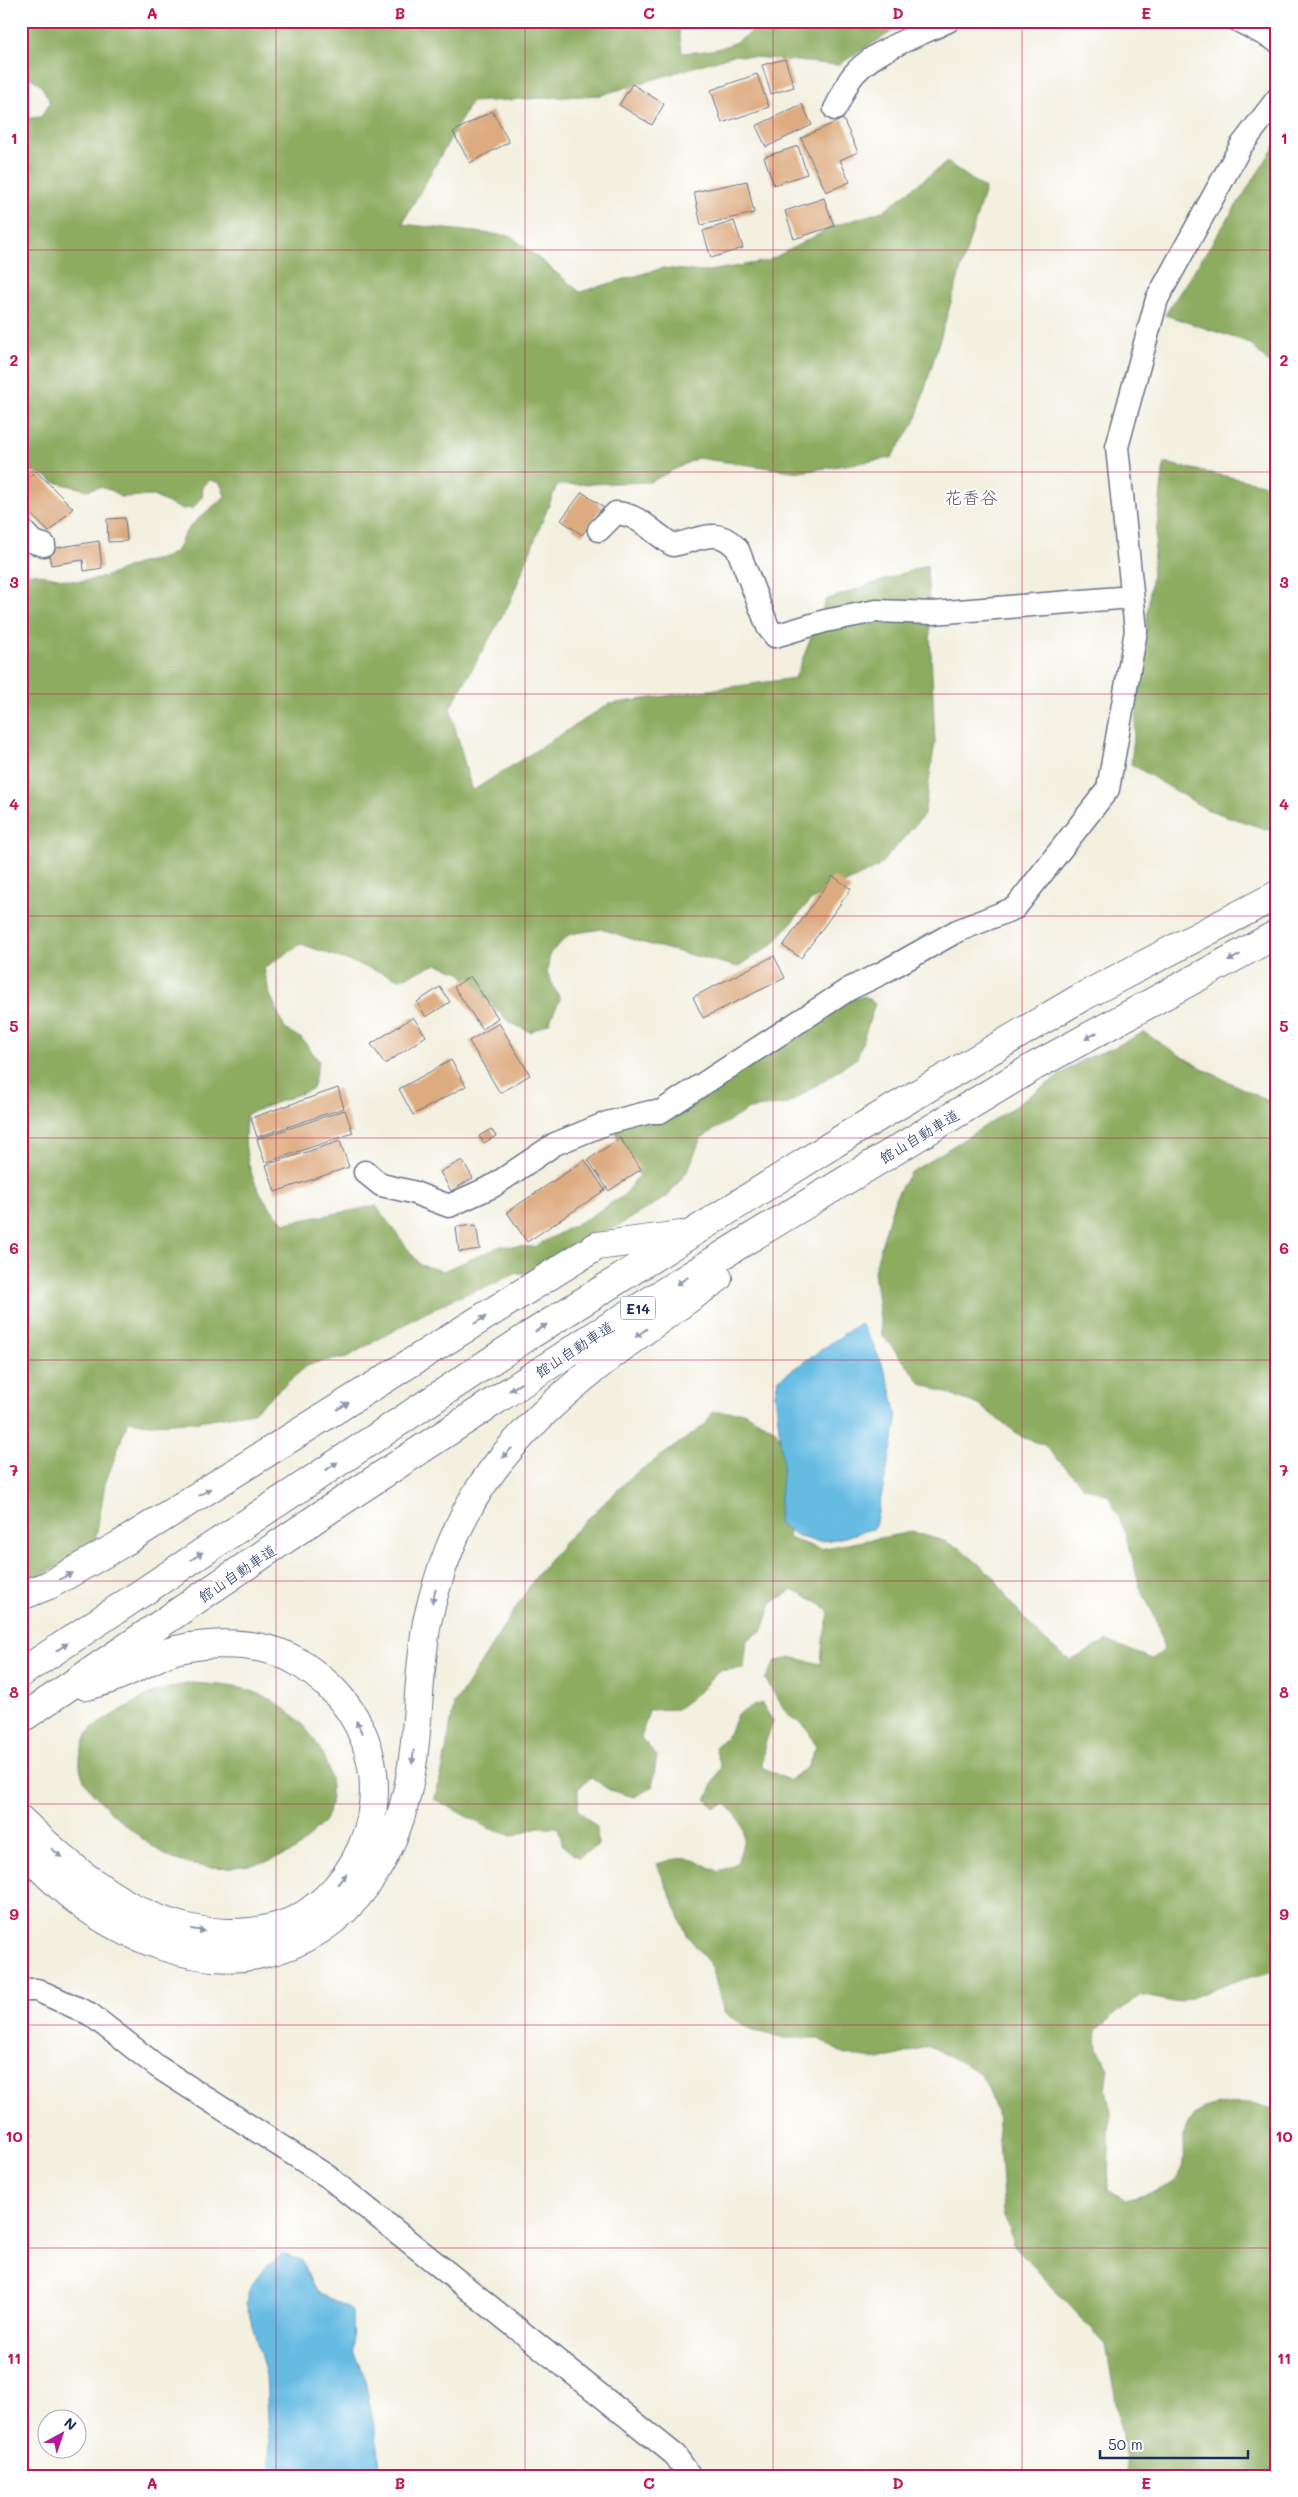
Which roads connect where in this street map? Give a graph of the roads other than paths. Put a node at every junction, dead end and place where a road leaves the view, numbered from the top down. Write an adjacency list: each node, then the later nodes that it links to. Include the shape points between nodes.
1 (948, 21): 5 (street, via 874,57 849,81)
2 (1239, 21): 3 (street)
3 (1277, 41)
4 (1277, 99): 9 (street, via 1241,146 1157,299 1117,447)
5 (835, 109)
6 (21, 529): 8 (street, via 33,542)
7 (599, 530): 9 (street, via 616,513 633,517 673,545 710,535 730,540 738,550 768,627 775,636 825,621 876,611 933,613)
8 (44, 545)
9 (1132, 597): 13 (street, via 1136,631 1108,789 1015,908 957,931 849,989 660,1112 607,1123 555,1144 493,1186 449,1206 381,1185)
10 (1277, 895): 14 (highway, E14, via 1080,998 848,1135)
11 (1277, 934): 12 (highway, 館山自動車道 / E14, one-way to 12, via 1035,1066)
12 (908, 1142): 17 (highway, 館山自動車道 / E14, one-way to 17, via 586,1340 318,1517); 20 (highway, one-way to 20, via 604,1360 501,1458 466,1512 439,1578 427,1623 413,1760 398,1825 370,1883 331,1922 309,1937 277,1951 214,1957 190,1953 158,1944 102,1918 74,1899)
13 (365, 1172)
14 (690, 1234): 15 (highway, one-way to 14, via 50,1584 129,1539 597,1246); 16 (highway, E14, one-way to 14, via 527,1337)
15 (21, 1596)
16 (21, 1673)
17 (59, 1694): 18 (highway, 館山自動車道 / E14); 19 (highway, one-way to 17, via 100,1887 134,1908 188,1928 223,1933 255,1932 309,1912 352,1868 367,1835 374,1809 375,1778 370,1750 356,1720 337,1693 314,1672 290,1657 263,1648 204,1646 170,1652 115,1677)
18 (21, 1719)
19 (21, 1820)
20 (21, 1849)
21 (21, 1990): 22 (street, via 37,1990 90,2014 158,2067 327,2176 675,2455)
22 (690, 2476)

